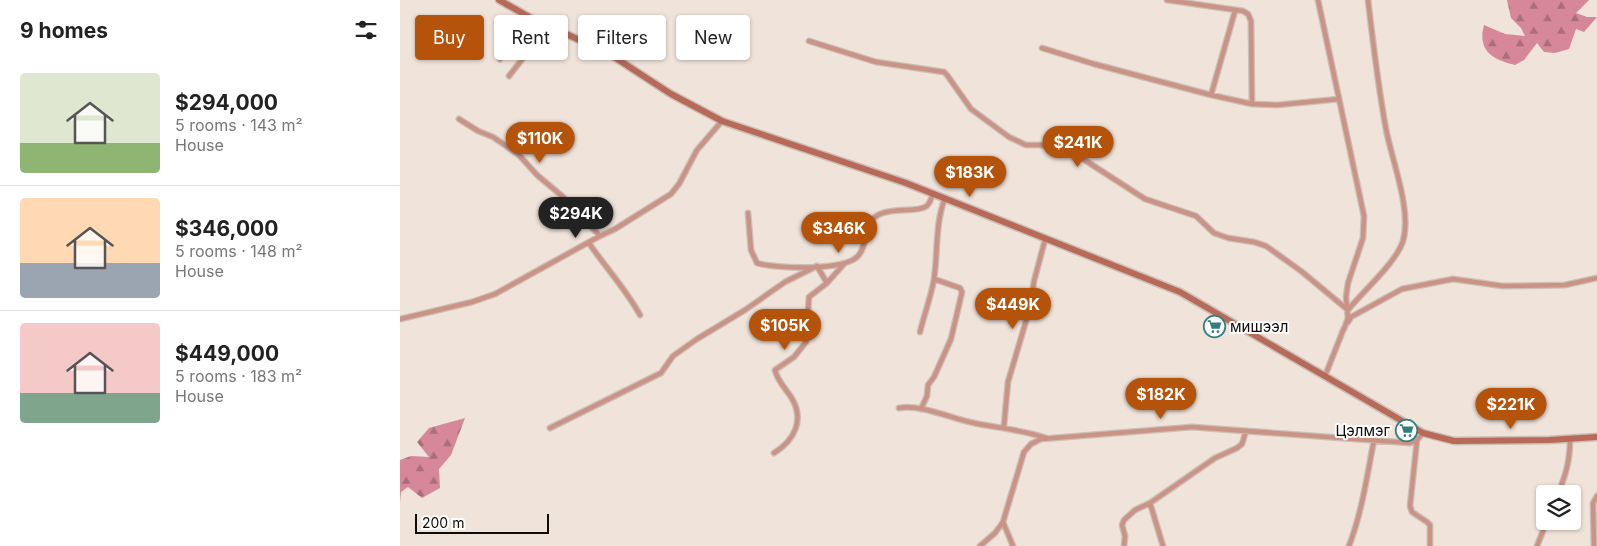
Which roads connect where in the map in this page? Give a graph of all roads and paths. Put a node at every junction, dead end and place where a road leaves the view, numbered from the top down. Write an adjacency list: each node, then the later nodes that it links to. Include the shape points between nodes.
1 (499, 0): 6 (main road)
2 (1167, 0): 5 (street)
3 (1318, 0): 13 (street)
4 (1368, 0): 28 (street, via 1376,71 1405,214 1401,245 1390,263)
5 (1235, 11): 12 (street); 14 (street, via 1248,14 1251,22)
6 (526, 15)
7 (568, 34): 16 (main road, via 608,53 671,94)
8 (808, 41): 28 (street, via 876,62 944,72 971,109 1008,137 1026,145 1041,145 1083,159 1145,199 1196,216 1214,233 1266,246)
9 (1042, 48): 12 (street)
10 (522, 60): 11 (street)
11 (509, 76)
12 (1211, 95): 14 (street)
13 (1339, 99): 14 (street); 28 (street, via 1364,216 1363,238 1348,283)
14 (1252, 104)
15 (459, 119): 20 (street, via 518,154)
16 (722, 121): 17 (main road); 20 (street, via 697,150 672,194)
17 (933, 194): 18 (main road); 23 (street, via 924,208 895,210 872,220 866,229 861,252)
18 (945, 198): 21 (main road); 26 (street)
19 (748, 213): 24 (street, via 751,250 757,263 778,267)
20 (600, 236): 22 (street)
21 (1046, 240): 33 (main road, via 1180,292); 36 (street, via 1034,281 1032,302 1008,382)
22 (589, 243): 29 (street, via 632,299); 30 (street, via 495,294)
23 (845, 263): 24 (street); 27 (street)
24 (817, 266): 27 (street); 37 (street, via 785,282 697,339 673,356 661,373)
25 (1597, 278): 31 (street, via 1565,285 1504,286 1453,279 1402,289 1351,317)
26 (934, 279): 32 (street); 35 (street, via 954,285 962,292 952,339 929,381)
27 (827, 283): 45 (street, via 809,297 806,342 794,357 776,370 797,413 792,438)
28 (1348, 310): 31 (street)
29 (640, 315)
30 (400, 319)
31 (1344, 329): 33 (street)
32 (920, 332)
33 (1325, 376): 39 (main road)
34 (899, 408): 35 (street)
35 (921, 409): 41 (street)
36 (1004, 425)
37 (550, 428)
38 (1246, 431): 41 (street, via 1192,427); 43 (street); 48 (street, via 1242,444 1215,458)
39 (1424, 432): 42 (main road, via 1454,441); 44 (street)
40 (1597, 437): 42 (main road)
41 (1048, 438): 49 (street, via 1041,438 1024,452)
42 (1570, 439): 46 (street, via 1570,457)
43 (1374, 440): 44 (street, via 1410,443); 55 (street, via 1356,528)
44 (1418, 440): 56 (street, via 1410,506 1412,512 1430,525)
45 (774, 453)
46 (1562, 485)
47 (1597, 496): 58 (street, via 1593,503)
48 (1150, 504): 53 (street, via 1135,510 1124,520); 54 (street)
49 (1002, 522): 51 (street); 52 (street)
50 (1544, 530): 57 (street)
51 (980, 546)
52 (1013, 546)
53 (1124, 546)
54 (1163, 546)
55 (1349, 546)
56 (1430, 546)
57 (1538, 546)
58 (1594, 546)

